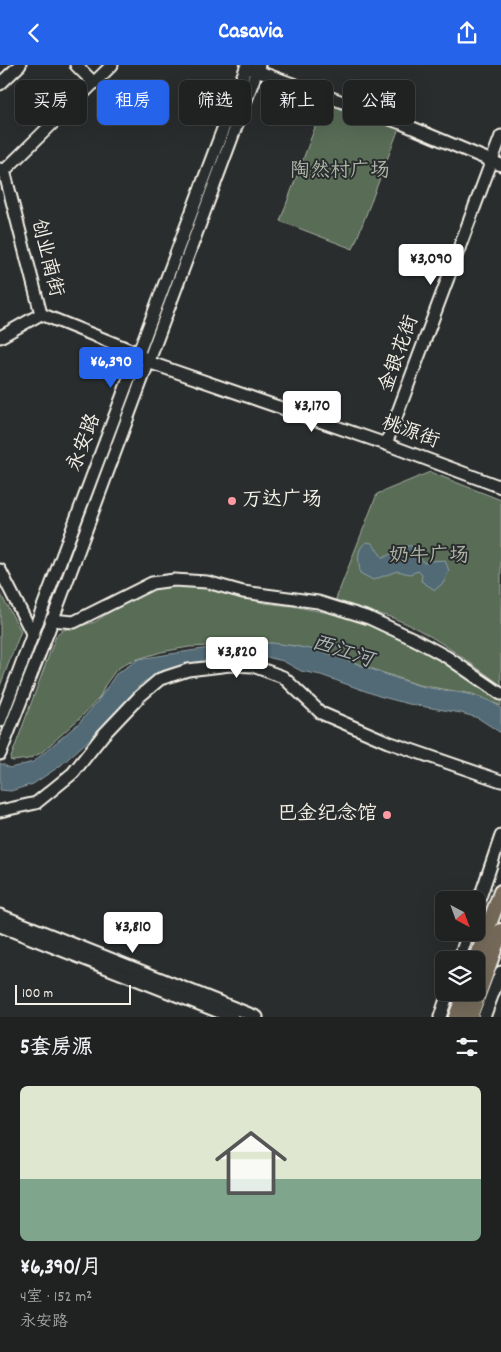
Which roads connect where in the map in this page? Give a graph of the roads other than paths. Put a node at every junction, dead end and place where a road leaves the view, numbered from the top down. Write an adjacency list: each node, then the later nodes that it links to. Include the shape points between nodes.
1 (20, 65): 6 (street)
2 (76, 65): 5 (street)
3 (112, 65): 5 (street)
4 (252, 67): 8 (street); 12 (street, 永安路); 13 (street)
5 (94, 83): 9 (street)
6 (0, 84)
7 (501, 137): 8 (street, 金银花街)
8 (496, 163): 14 (street, 金银花街)
9 (1, 170): 10 (street, 创业南街, via 6,174)
10 (41, 315): 11 (street); 12 (street, 创业南街)
11 (0, 337)
12 (138, 353): 13 (street, 桃源街); 18 (street, 永安路)
13 (148, 362): 14 (street, 桃源街); 17 (street)
14 (386, 444): 15 (street, 桃源街)
15 (501, 487)
16 (0, 571): 18 (street)
17 (51, 620): 19 (street, via 74,622 152,583 174,580 207,582 243,592 318,603 369,618 447,657); 21 (street)
18 (33, 635): 20 (street, 永安路)
19 (501, 694)
20 (0, 721)
21 (1, 751)
22 (501, 781): 23 (street, via 388,742 321,713 283,677 253,666 230,665 188,670 160,679 140,695 73,773 36,803)
23 (0, 811)
24 (501, 837): 25 (street)
25 (482, 891)
26 (501, 892): 30 (main road)
27 (0, 915): 35 (street)
28 (0, 926): 34 (street)
29 (501, 931): 38 (main road)
30 (479, 951)
31 (501, 972): 39 (street)
32 (445, 1001): 36 (street)
33 (462, 1001): 37 (main road)
34 (232, 1017)
35 (257, 1017)
36 (440, 1017)
37 (456, 1017)
38 (470, 1017)
39 (484, 1017)

